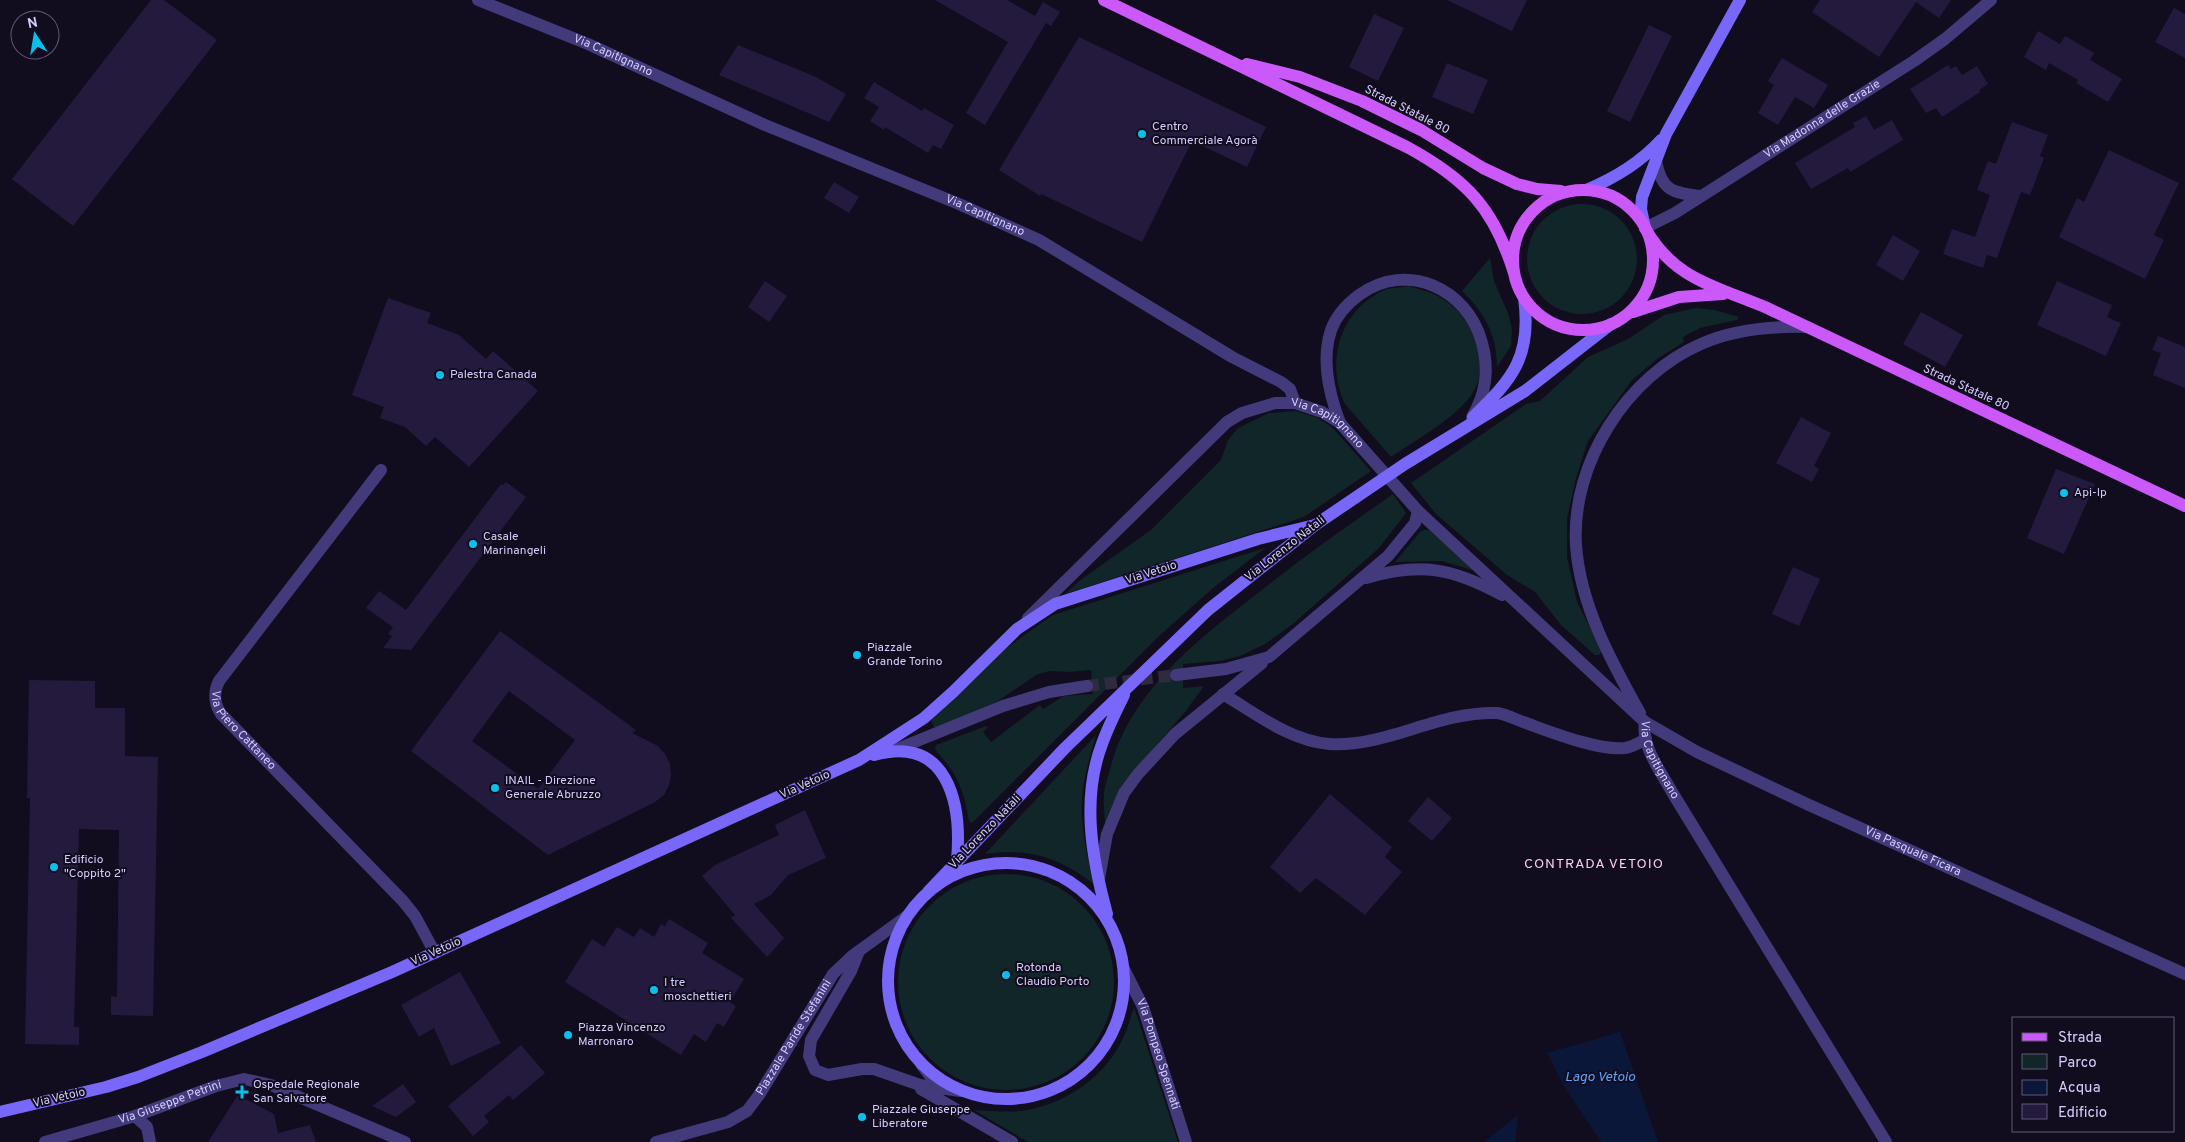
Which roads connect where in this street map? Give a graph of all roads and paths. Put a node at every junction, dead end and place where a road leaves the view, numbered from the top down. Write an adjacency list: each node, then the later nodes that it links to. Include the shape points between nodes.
1 (478, 0): 17 (street, Via Capitignano, via 588,44 765,125 960,204 1039,240 1232,357 1281,382 1290,389)
2 (1104, 0): 5 (main road, Strada Statale 80)
3 (1740, 0): 6 (street)
4 (1991, 0): 9 (street, Via Madonna delle Grazie, via 1914,61)
5 (1216, 53): 8 (main road, Strada Statale 80, via 1249,65 1300,76 1362,101 1517,184 1544,190); 11 (main road, Strada Statale 80, via 1407,147 1451,173 1494,223)
6 (1666, 134): 7 (street); 8 (street, via 1616,177)
7 (1656, 160): 9 (street, via 1660,179 1665,185 1681,194); 10 (street, via 1641,203)
8 (1584, 190): 10 (main road, via 1603,193 1623,202); 11 (main road, via 1556,196 1540,204 1530,214 1515,242)
9 (1701, 196): 10 (street, Via Madonna delle Grazie)
10 (1645, 228): 12 (main road, Strada Statale 80, via 1658,248 1679,269 1704,284); 14 (main road, via 1653,251 1651,276 1644,296)
11 (1514, 273): 13 (main road)
12 (1735, 296): 14 (main road, Strada Statale 80, via 1688,295); 16 (main road, Strada Statale 80)
13 (1524, 298): 15 (main road, via 1540,316 1561,326 1588,330); 18 (street, Via Lorenzo Natali, via 1526,340 1520,360 1499,390)
14 (1627, 314): 15 (main road)
15 (1611, 324): 20 (street, Via Lorenzo Natali, via 1525,391)
16 (1808, 327): 22 (main road, Strada Statale 80); 28 (street, via 1782,326 1740,332 1714,338 1689,349 1651,376 1608,426 1589,465 1576,524 1584,596)
17 (1295, 403): 19 (street, Via Capitignano, via 1322,412); 27 (street, via 1257,407 1227,422)
18 (1471, 419): 19 (street, via 1480,401 1486,369 1485,352 1475,322 1454,296 1438,287 1405,279 1385,282 1366,290 1340,313 1331,329 1327,347 1329,388); 20 (street, Via Lorenzo Natali)
19 (1340, 423): 23 (street, Via Capitignano)
20 (1459, 431): 24 (street, Via Lorenzo Natali)
21 (381, 470): 45 (street, Via Piero Cattaneo, via 219,681 216,701 221,714 403,901)
22 (2185, 506)
23 (1418, 511): 25 (street, via 1415,523 1388,556); 26 (street, Via Capitignano)
24 (1315, 525): 27 (street, Via Vetoio, via 1258,539 1055,604); 33 (street, Via Lorenzo Natali, via 1208,610)
25 (1361, 580): 26 (street, via 1390,571 1420,569 1446,572 1472,579); 29 (street)
26 (1518, 603): 30 (street, Via Capitignano)
27 (1017, 629): 38 (street, Via Vetoio, via 938,706)
28 (1607, 650): 30 (street, via 1605,670); 35 (street)
29 (1268, 657): 31 (street, via 1226,670); 34 (street)
30 (1589, 670): 35 (street, Via Capitignano)
31 (1176, 675)
32 (1087, 686): 37 (street, via 1049,692 1002,706)
33 (1127, 688): 39 (street, Via Lorenzo Natali, via 1064,748); 40 (street, Via Lorenzo Natali, via 1101,745 1092,784 1090,828)
34 (1223, 694): 36 (street, via 1280,728 1328,744 1354,744 1465,715 1499,713 1593,745 1623,749); 40 (street, via 1175,734 1124,793 1108,834)
35 (1645, 722): 36 (street, Via Capitignano); 47 (street, Via Pasquale Ficara, via 1697,752 1808,805)
36 (1646, 739): 61 (street, Via Capitignano, via 1677,801)
37 (890, 752): 38 (street, Via Vetoio); 39 (street, Via Vetoio, via 921,756 944,777 958,812)
38 (860, 760): 45 (street, Via Vetoio)
39 (957, 860): 41 (street, Via Lorenzo Natali)
40 (1099, 884): 43 (street, Via Lorenzo Natali)
41 (928, 892): 42 (street); 43 (street, via 944,880 979,866 997,863 1026,865 1053,872 1070,881 1085,892)
42 (907, 916): 44 (street, Piazzale Paride Stefanini); 48 (street, via 889,958 889,1004 900,1033)
43 (1109, 921): 46 (street, via 1122,952)
44 (858, 950): 49 (street, Piazzale Paride Stefanini, via 851,971 811,1040 811,1064 815,1070 828,1075 874,1069); 58 (street, Piazzale Paride Stefanini, via 833,974 747,1111 728,1122)
45 (435, 953): 52 (street, Via Vetoio, via 138,1077)
46 (1124, 969): 51 (street, via 1124,996 1115,1029 1105,1047 1077,1076 1046,1092 1020,1099 979,1097); 60 (street, Via Pompeo Spennati, via 1143,1007)
47 (2185, 974)
48 (921, 1064): 50 (street); 51 (street, via 946,1084)
49 (908, 1081): 50 (street, Piazzale Paride Stefanini); 54 (street)
50 (940, 1089): 51 (street, Piazzale Paride Stefanini); 54 (street)
51 (960, 1090)
52 (0, 1112)
53 (136, 1116): 55 (street, Via Giuseppe Petrini); 56 (street, via 147,1127); 57 (street, Via Giuseppe Petrini, via 216,1086 244,1080 271,1084)
54 (968, 1117): 59 (street)
55 (45, 1142)
56 (150, 1142)
57 (405, 1142)
58 (656, 1142)
59 (1012, 1142)
60 (1186, 1142)
61 (1886, 1142)

